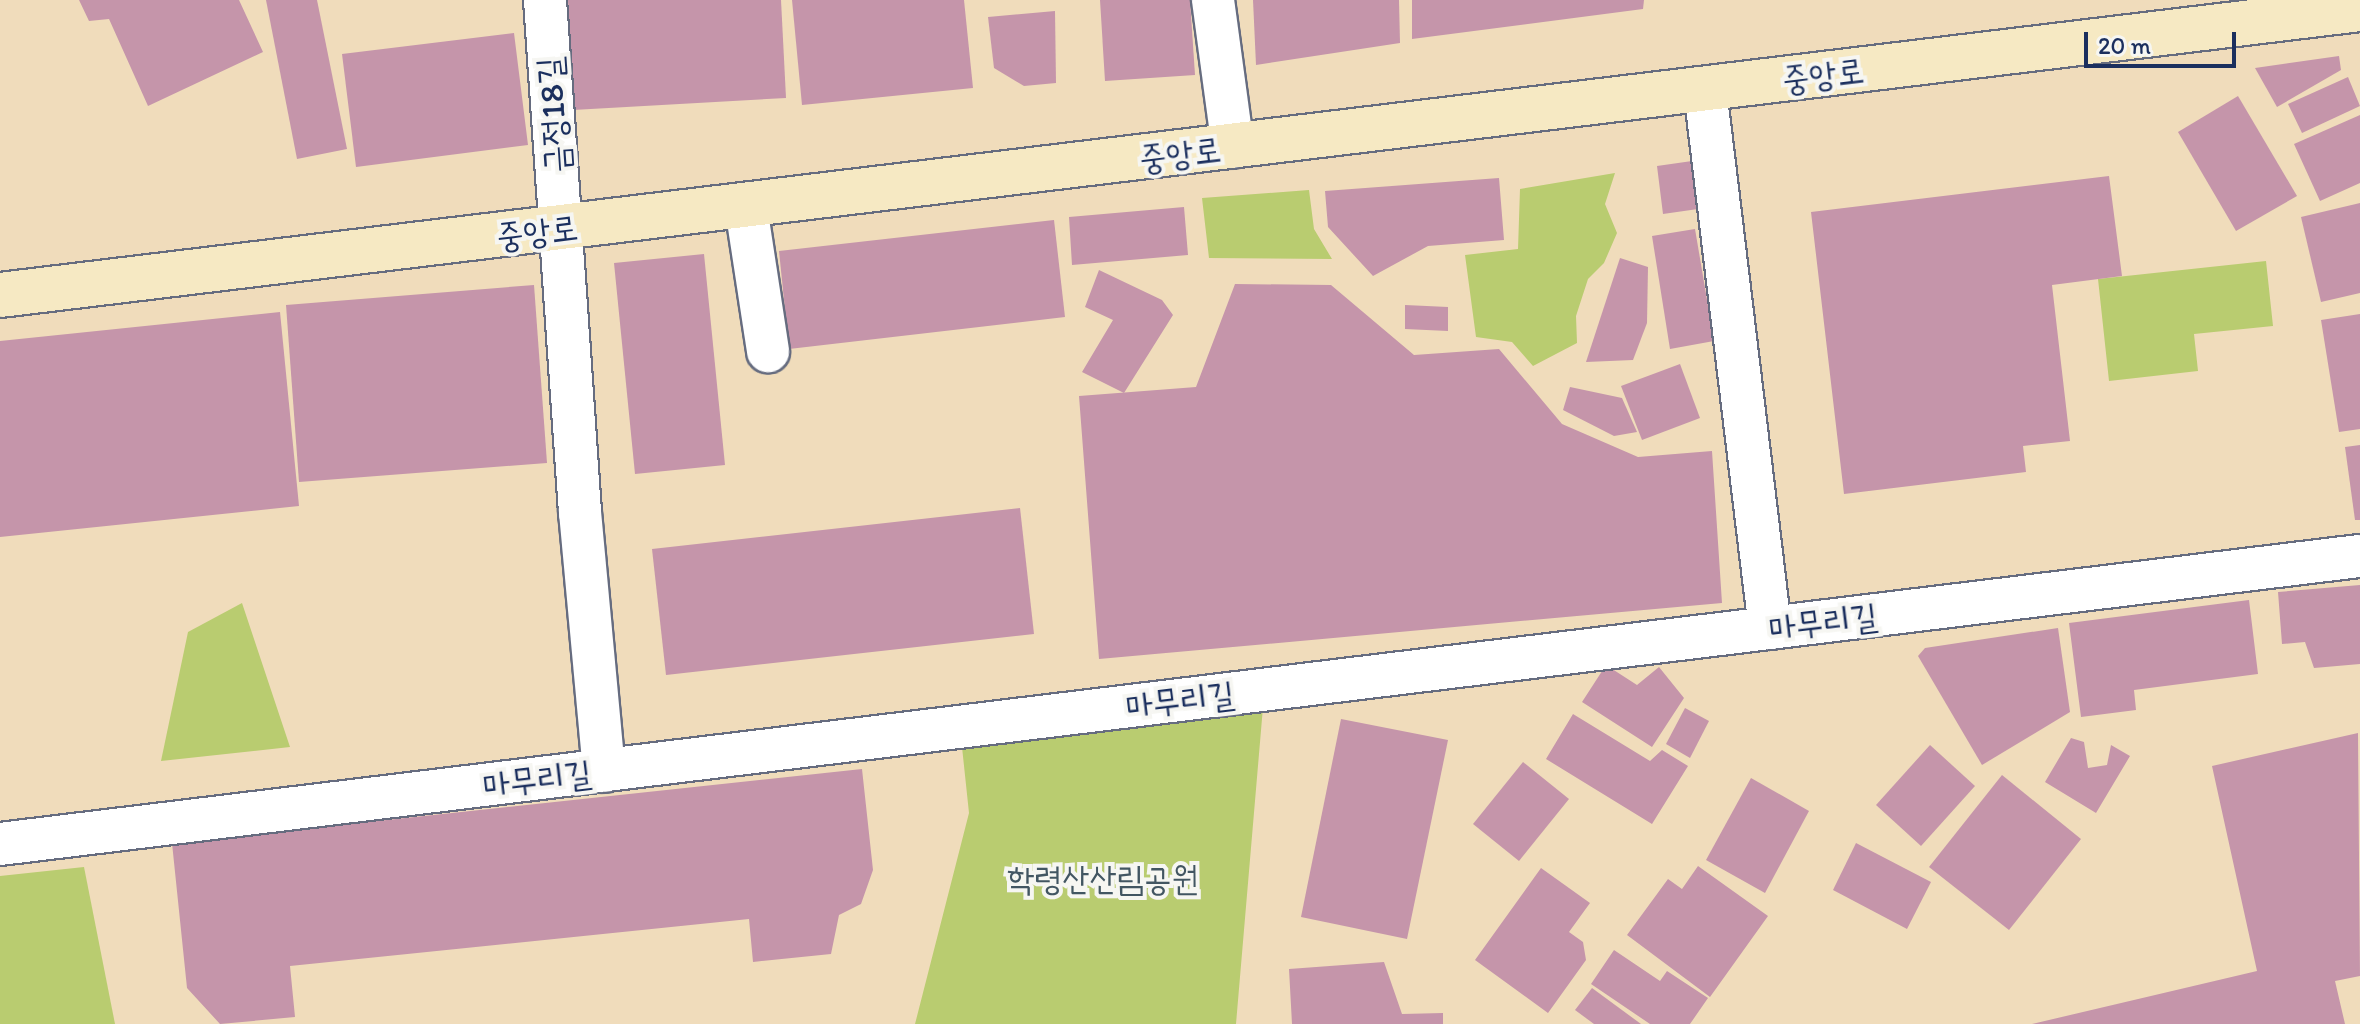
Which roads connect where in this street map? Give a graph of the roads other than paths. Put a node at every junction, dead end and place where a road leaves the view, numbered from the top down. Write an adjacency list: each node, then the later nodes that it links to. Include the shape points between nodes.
1 (545, 0): 7 (street, 금정18길)
2 (1213, 0): 5 (street)
3 (2360, 9): 4 (main road, 중앙로)
4 (1705, 90): 5 (main road, 중앙로); 11 (street)
5 (1233, 147): 6 (main road, 중앙로)
6 (746, 207): 7 (main road, 중앙로); 9 (street)
7 (561, 230): 8 (main road, 중앙로); 12 (street, 금정18길)
8 (0, 295)
9 (768, 351)
10 (2360, 556): 11 (street, 마무리길)
11 (1770, 628): 12 (street, 마무리길)
12 (604, 771): 13 (street, 마무리길)
13 (0, 844)

